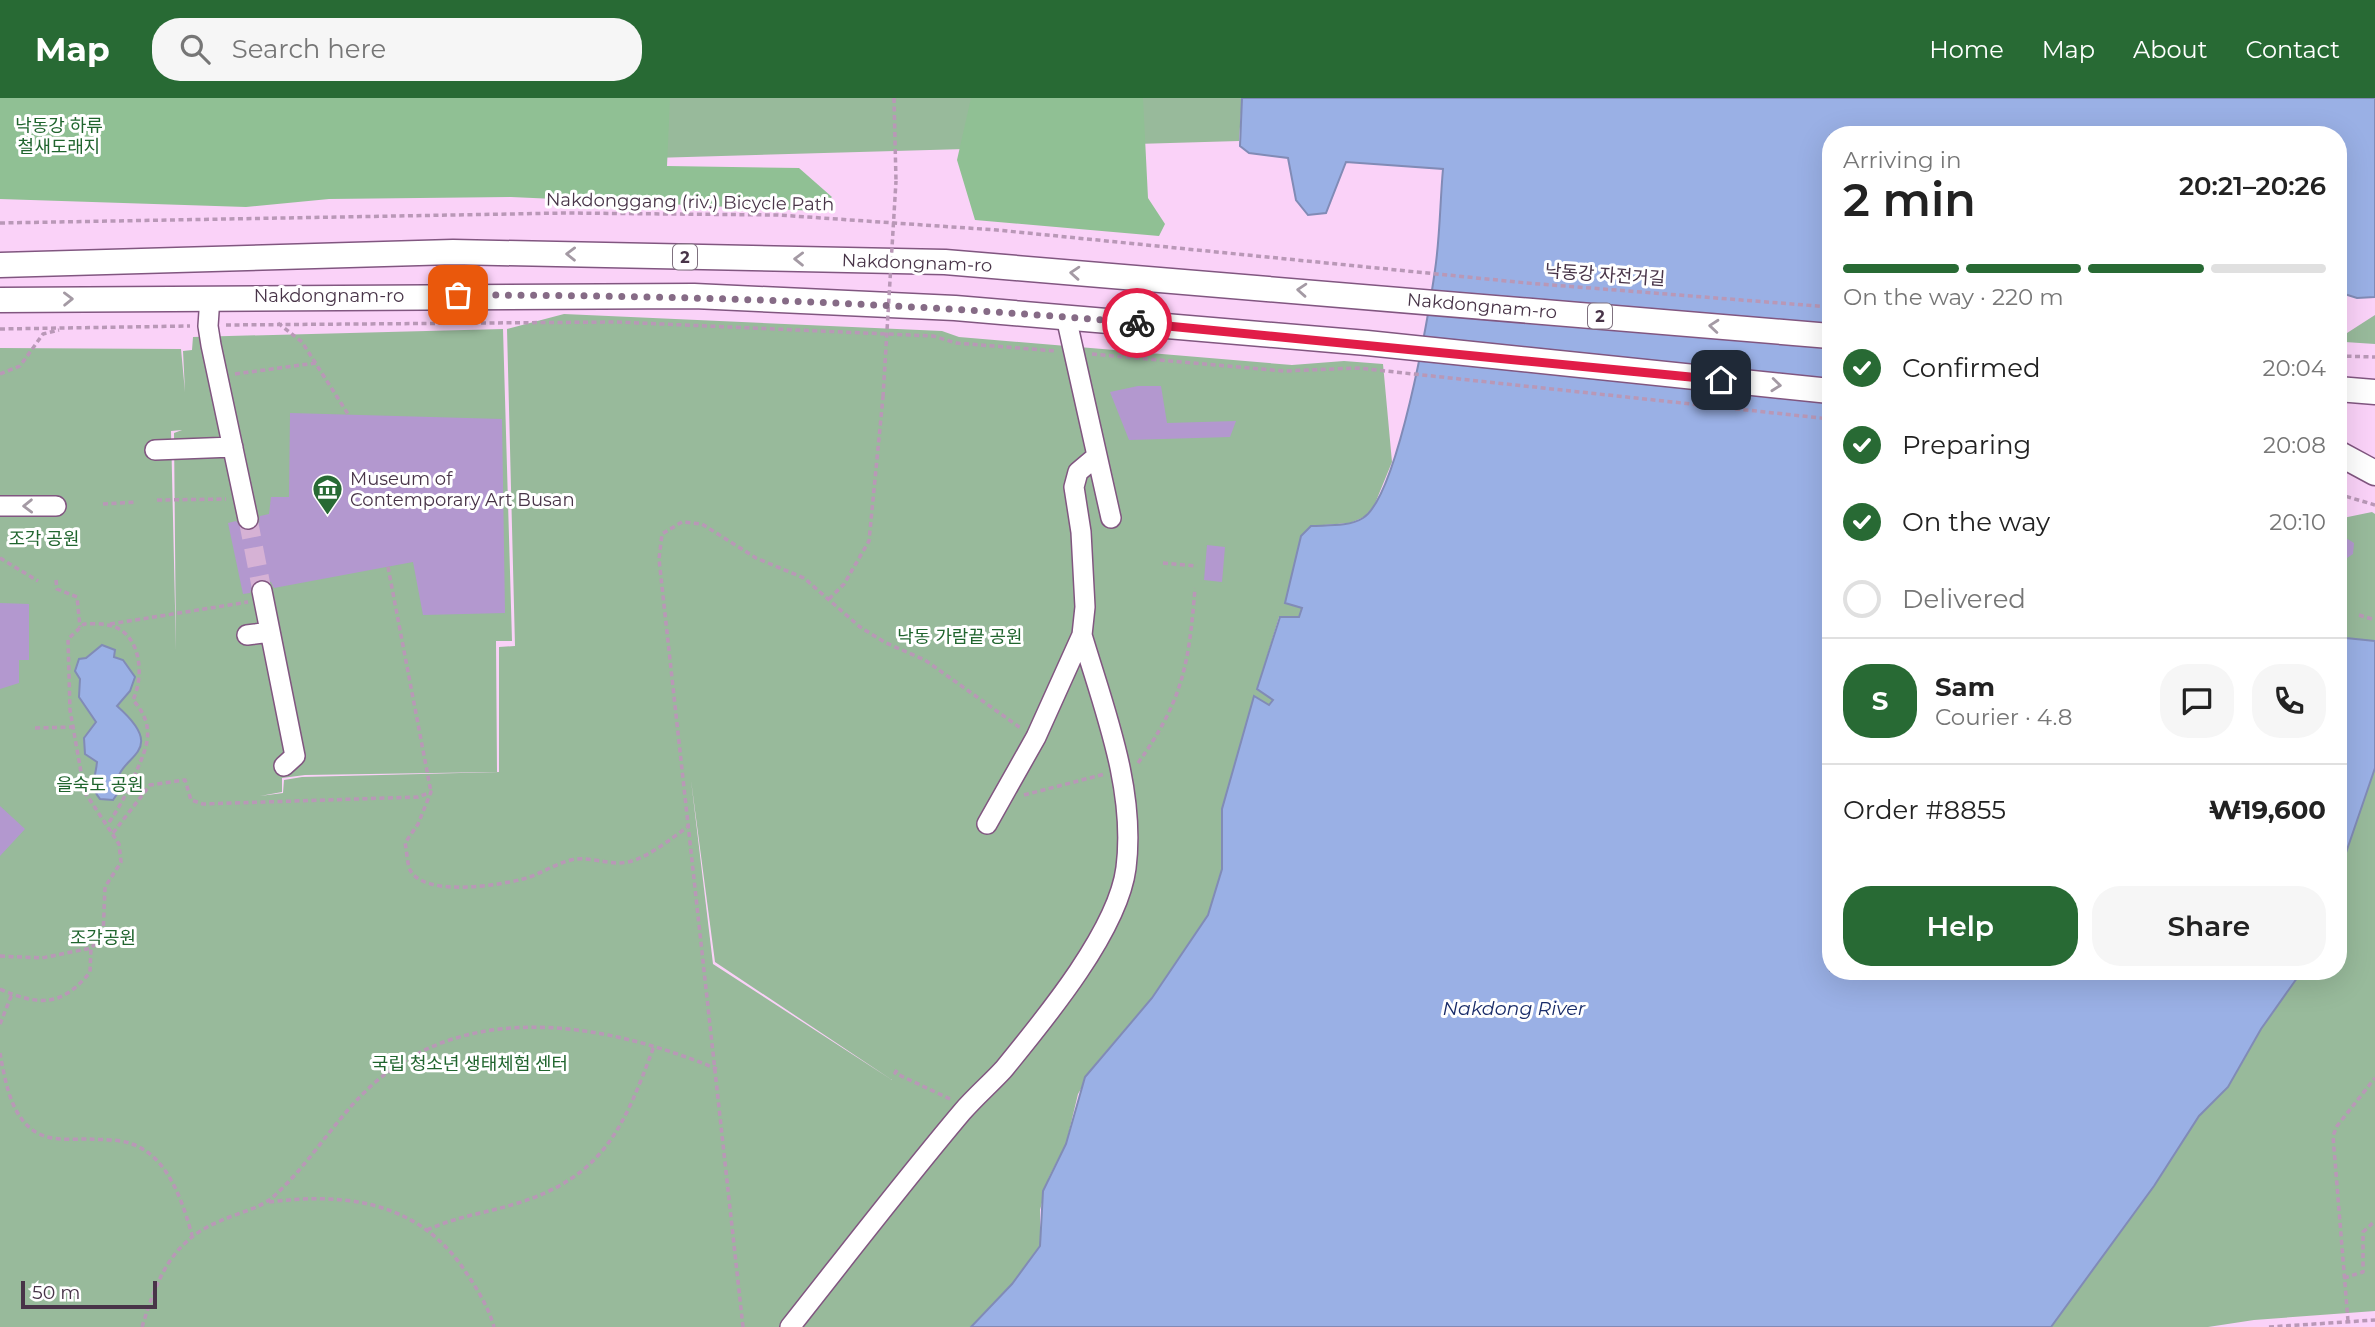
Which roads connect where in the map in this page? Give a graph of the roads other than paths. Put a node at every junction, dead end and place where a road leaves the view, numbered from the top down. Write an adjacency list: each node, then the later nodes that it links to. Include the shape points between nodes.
1 (0, 265): 5 (main road, Nakdongnam-ro / 2, one-way to 1, via 945,262 453,252)
2 (210, 297): 3 (main road, Nakdongnam-ro, one-way to 2); 4 (main road, Nakdongnam-ro, via 694,296); 9 (street, via 208,326)
3 (5, 301)
4 (1066, 317): 6 (main road, Nakdongnam-ro, one-way to 6); 13 (street)
5 (1822, 335)
6 (1822, 390)
7 (2347, 390): 8 (main road)
8 (2375, 392)
9 (233, 447): 10 (street); 19 (street)
10 (155, 450)
11 (2347, 452): 12 (main road)
12 (2375, 452)
13 (1097, 456): 18 (street); 23 (street, via 1078,472 1074,487 1082,545)
14 (2347, 457): 15 (main road)
15 (2375, 473)
16 (0, 506): 17 (street, one-way to 16)
17 (56, 506)
18 (1111, 518)
19 (248, 519)
20 (263, 595): 21 (street)
21 (270, 632): 22 (street); 24 (street, via 295,757)
22 (247, 635)
23 (1082, 635): 25 (street, via 1036,737); 26 (street, via 1121,778 1126,870 1107,927 1002,1071 966,1107)
24 (284, 765)
25 (987, 824)
26 (790, 1327)

